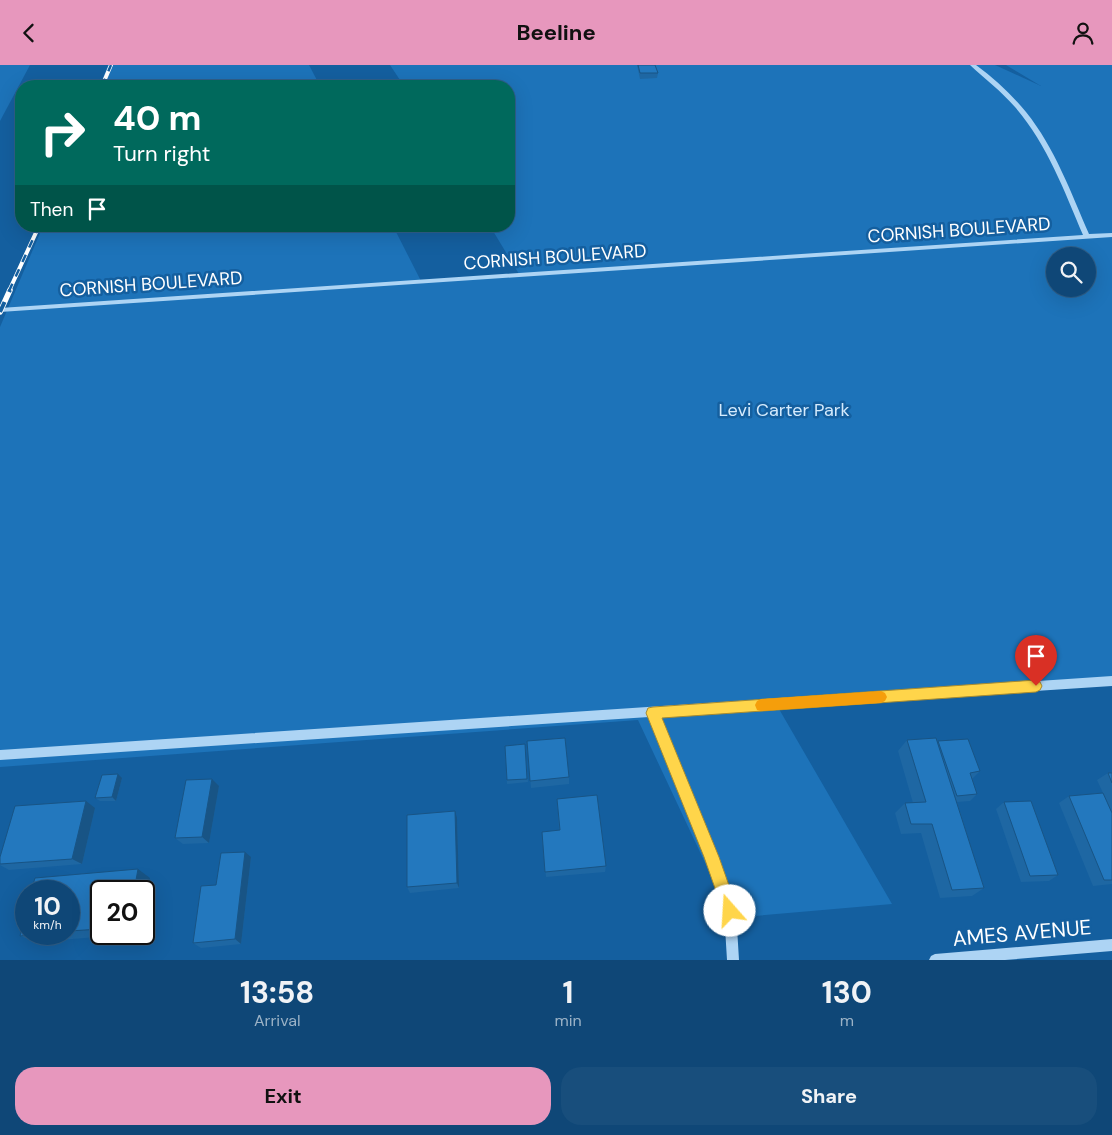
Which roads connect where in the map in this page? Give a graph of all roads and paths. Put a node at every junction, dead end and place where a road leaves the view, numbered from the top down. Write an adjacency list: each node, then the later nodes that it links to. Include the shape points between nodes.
1 (973, 65): 3 (street, via 996,82 1040,135)
2 (1112, 235): 3 (street, CORNISH BOULEVARD)
3 (1087, 237): 4 (street, CORNISH BOULEVARD)
4 (0, 310)
5 (1112, 681): 6 (street)
6 (653, 713): 7 (lane); 9 (street, via 712,857 730,911)
7 (0, 755)
8 (1112, 945): 10 (street, AMES AVENUE)
9 (733, 960)
10 (935, 960)

